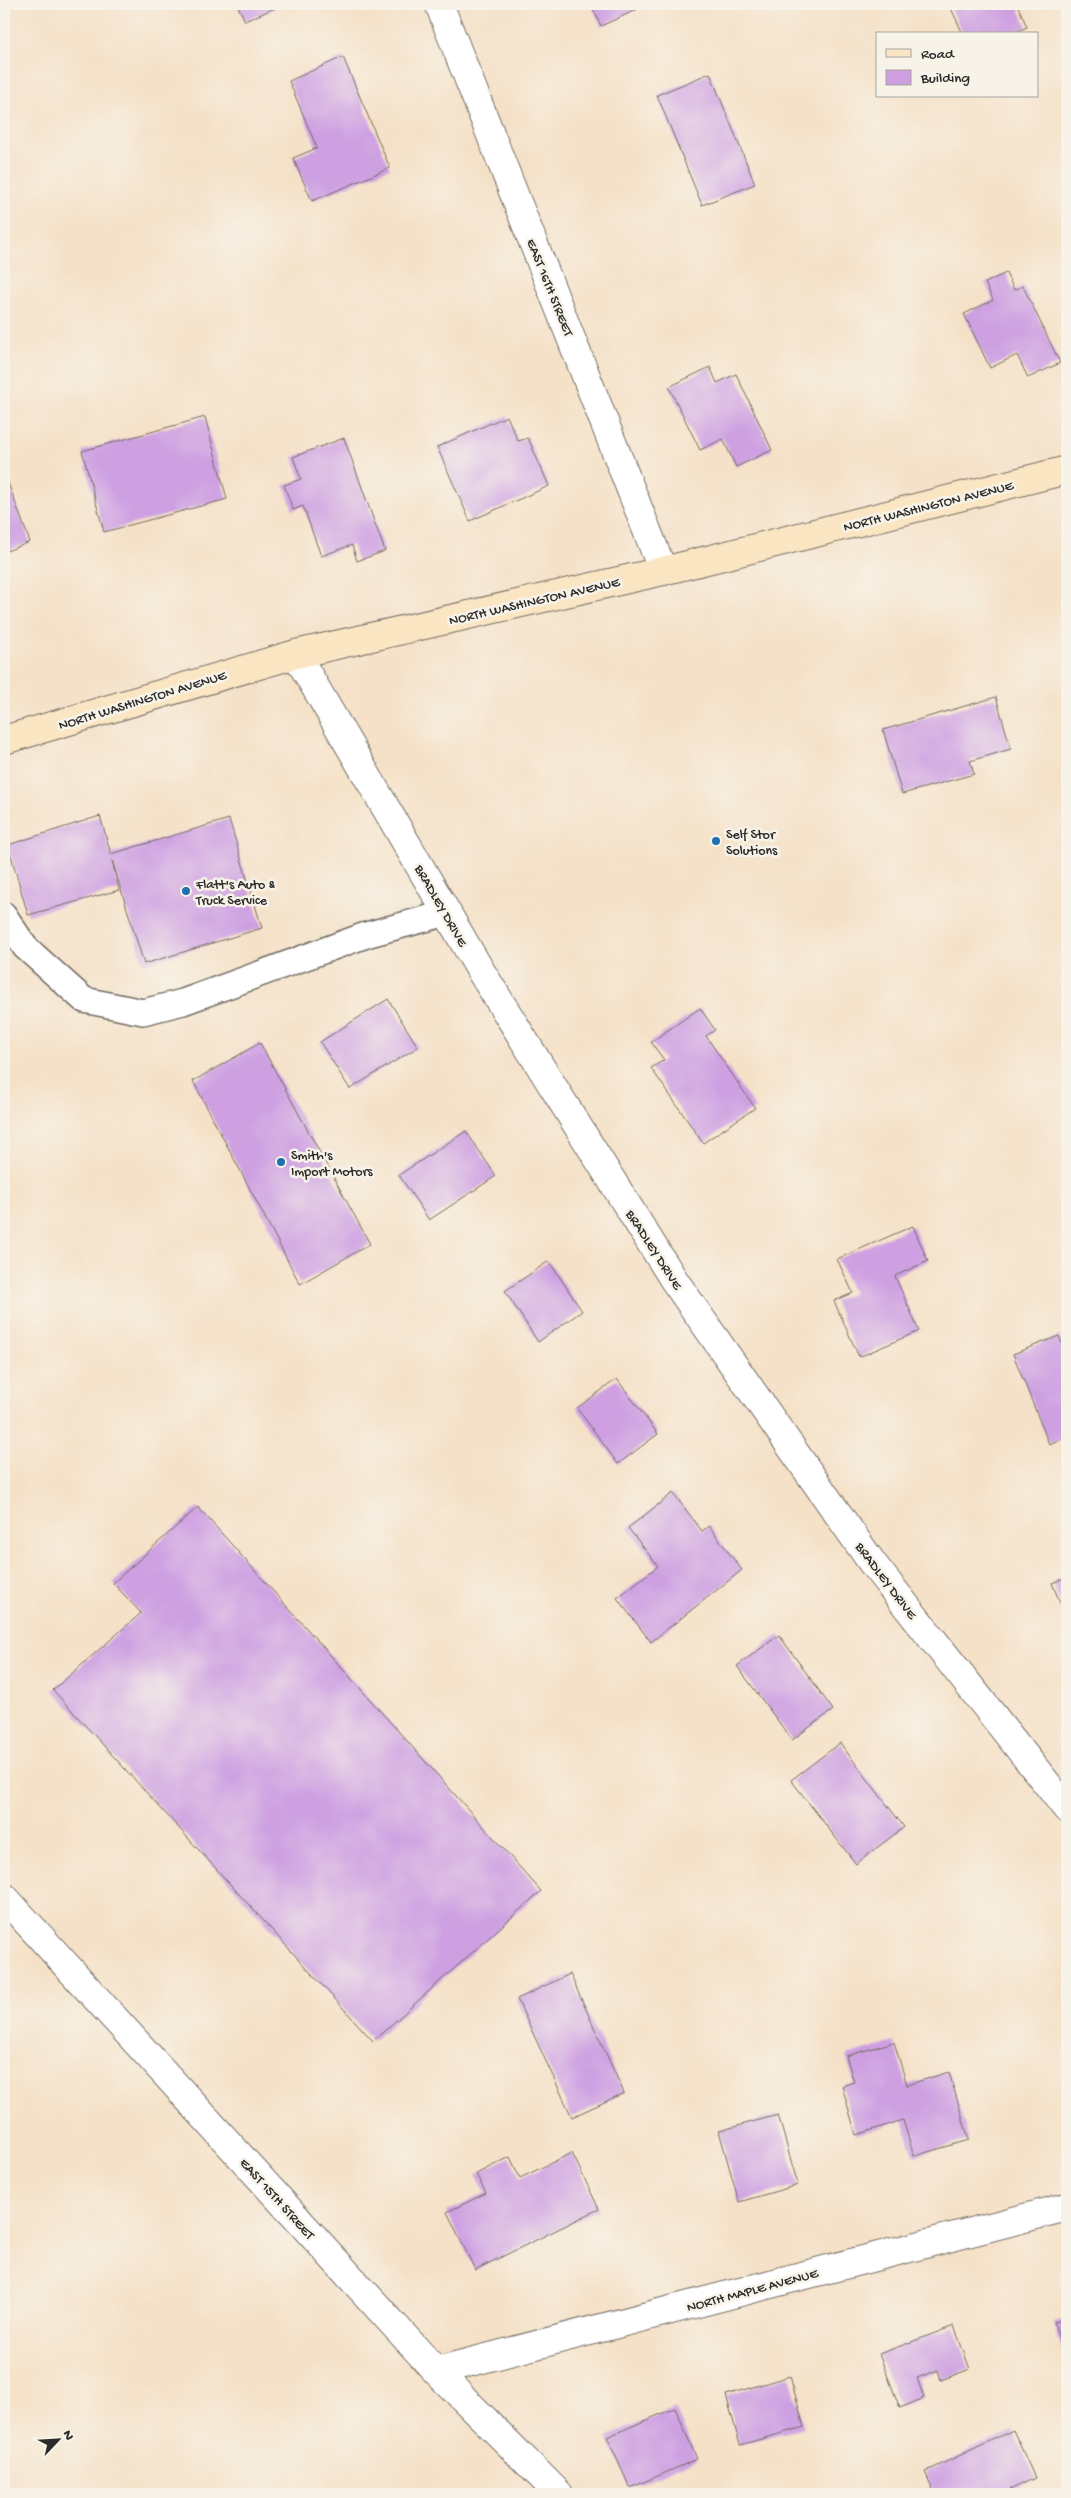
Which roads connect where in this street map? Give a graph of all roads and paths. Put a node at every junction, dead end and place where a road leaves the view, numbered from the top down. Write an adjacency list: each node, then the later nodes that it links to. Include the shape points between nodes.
1 (439, 4): 3 (street, EAST 16TH STREET)
2 (1067, 470): 3 (main road, NORTH WASHINGTON AVENUE)
3 (662, 571): 4 (main road, NORTH WASHINGTON AVENUE)
4 (296, 654): 5 (main road, NORTH WASHINGTON AVENUE); 6 (street, BRADLEY DRIVE)
5 (4, 740)
6 (447, 913): 7 (lane, via 366,935 183,1002 143,1012 84,1000 25,946); 8 (street, BRADLEY DRIVE, via 674,1280 873,1564)
7 (4, 915)
8 (1067, 1808)
9 (4, 1897): 11 (street, EAST 15TH STREET)
10 (1067, 2207): 11 (street, NORTH MAPLE AVENUE)
11 (436, 2371): 12 (street, EAST 15TH STREET)
12 (558, 2494)

